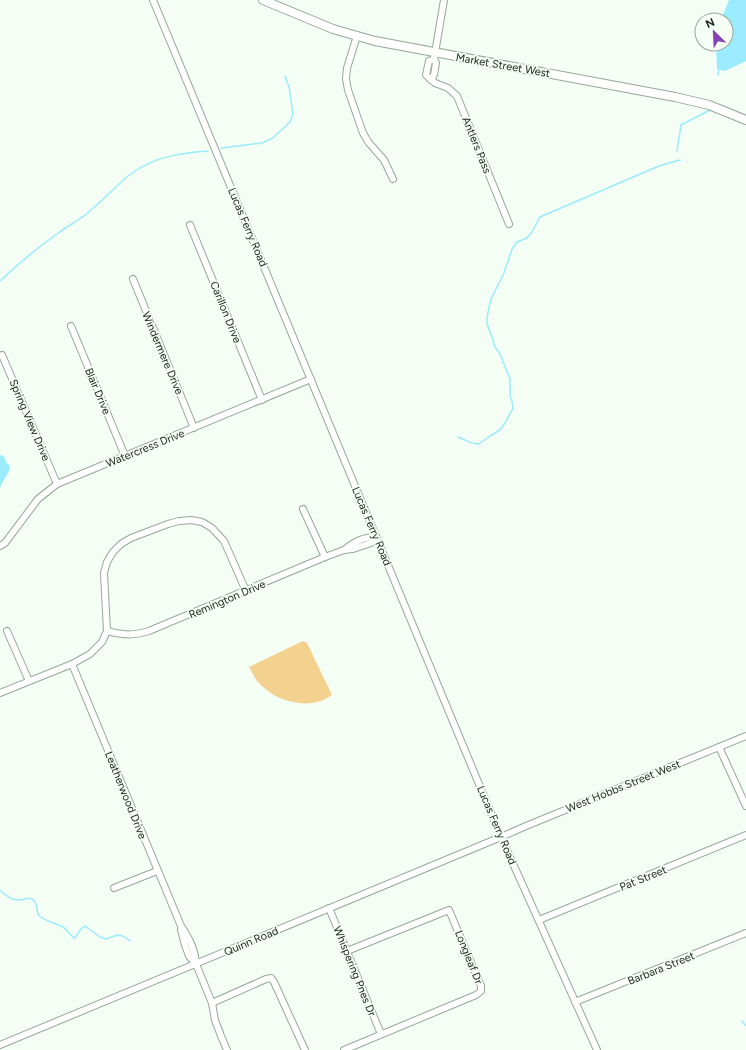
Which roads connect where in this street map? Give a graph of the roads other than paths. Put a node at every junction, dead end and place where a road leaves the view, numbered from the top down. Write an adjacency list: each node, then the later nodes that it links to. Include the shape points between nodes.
1 (153, 0): 13 (street, Lucas Ferry Road)
2 (263, 0): 4 (main road, Market Street West, via 333,29)
3 (444, 0): 5 (street, Antlers Pass)
4 (357, 36): 5 (main road, Market Street West); 7 (street, via 346,68 348,90 363,133 384,160)
5 (434, 56): 6 (main road, Market Street West, via 675,97 708,105); 8 (street, Antlers Pass, via 436,63 431,80 448,88 457,96)
6 (746, 120)
7 (393, 180)
8 (510, 224)
9 (190, 225): 14 (street, Carillon Drive)
10 (132, 279): 15 (street, Windermere Drive)
11 (71, 326): 16 (street, Blair Drive)
12 (2, 355): 17 (street, Spring View Drive)
13 (311, 379): 14 (street, Watercress Drive); 19 (street, Lucas Ferry Road)
14 (262, 400): 15 (street, Watercress Drive)
15 (194, 428): 16 (street, Watercress Drive)
16 (125, 456): 17 (street, Watercress Drive)
17 (57, 484): 20 (street, Watercress Drive, via 38,499 5,544)
18 (303, 509): 21 (street)
19 (376, 537): 21 (street, Remington Drive, via 362,539 344,550); 32 (street, Lucas Ferry Road)
20 (0, 546)
21 (324, 557): 22 (street, Remington Drive)
22 (246, 591): 23 (street, Remington Drive, via 138,634); 23 (street, via 224,541 212,528 202,522 191,520 168,524 131,538 109,556 104,573)
23 (107, 631): 25 (street, via 102,642 90,654)
24 (6, 632): 26 (street)
25 (72, 664): 26 (street); 33 (street, Leatherwood Drive)
26 (29, 681): 27 (street)
27 (0, 693)
28 (746, 736): 29 (street, West Hobbs Street West)
29 (719, 747): 30 (street); 32 (street, West Hobbs Street West)
30 (746, 806)
31 (746, 835): 36 (street, Pat Street)
32 (501, 837): 35 (street, Quinn Road); 36 (street, Lucas Ferry Road)
33 (157, 870): 34 (street); 39 (street, Leatherwood Drive, via 180,926 192,946)
34 (114, 888)
35 (329, 908): 38 (street, Whispering Pnes Dr); 39 (street, Quinn Road)
36 (539, 920): 40 (street, Lucas Ferry Road)
37 (746, 933): 40 (street, Barbara Street)
38 (347, 951): 42 (street, Whispering Pnes Dr); 42 (street, Longleaf Dr, via 448,910 481,986 481,991 476,995)
39 (196, 964): 41 (street, Leatherwood Drive); 43 (street, Quinn Road)
40 (575, 1002): 47 (street, Lucas Ferry Road)
41 (212, 1003): 44 (street, Leatherwood Drive, via 215,1020); 45 (street, via 271,978)
42 (381, 1034): 46 (street, Longleaf Dr)
43 (0, 1045)
44 (227, 1050)
45 (305, 1050)
46 (344, 1050)
47 (597, 1050)

